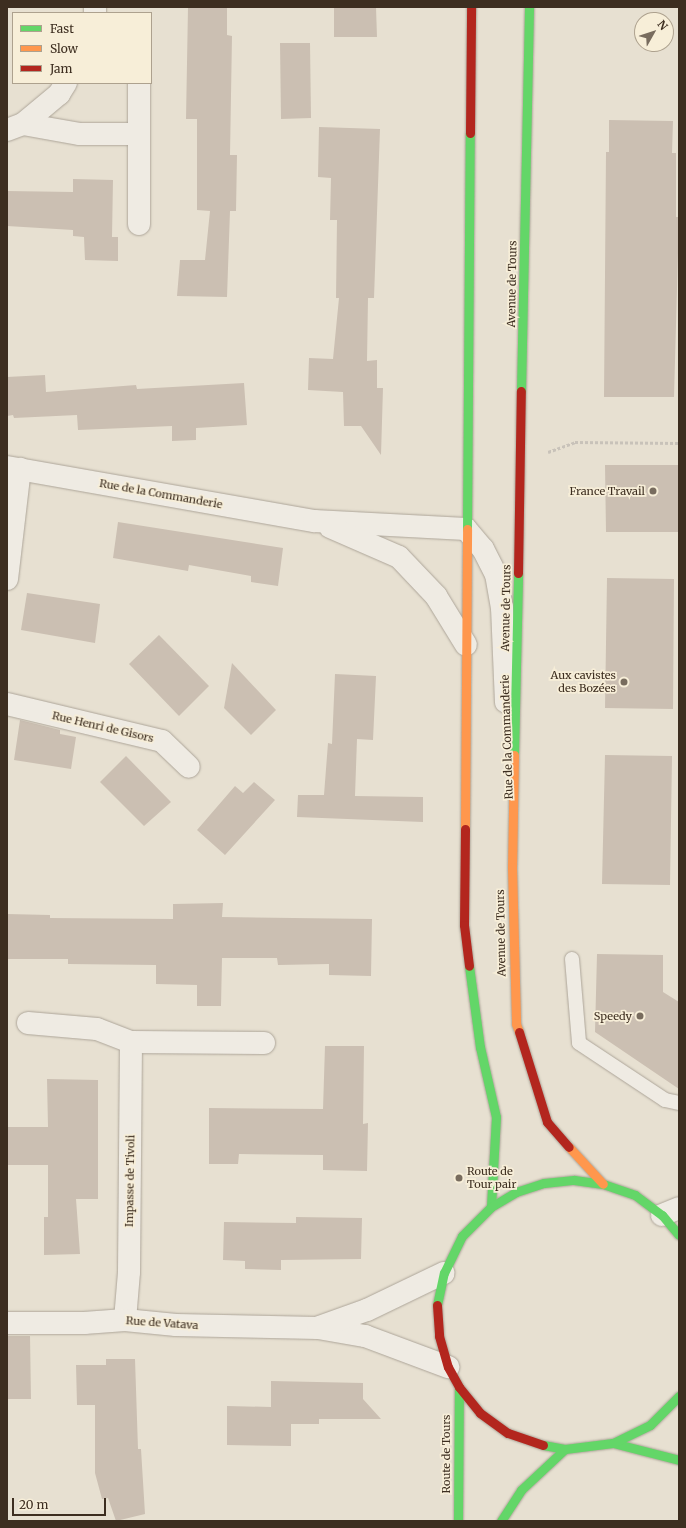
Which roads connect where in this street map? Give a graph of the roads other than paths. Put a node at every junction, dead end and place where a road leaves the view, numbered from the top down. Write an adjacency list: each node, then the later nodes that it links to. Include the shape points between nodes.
1 (471, 7): 10 (main road)
2 (529, 7): 15 (main road, Avenue de Tours)
3 (65, 84): 5 (street, via 59,94)
4 (139, 84): 6 (street)
5 (15, 127): 6 (street, via 80,134)
6 (139, 134): 7 (street)
7 (139, 224)
8 (14, 468): 9 (street, Rue de la Commanderie); 11 (street)
9 (314, 521): 10 (street, Rue de la Commanderie); 12 (street, Rue de la Commanderie, via 399,557 436,596)
10 (466, 529): 12 (main road); 15 (street, Rue de la Commanderie, via 483,549 496,574 502,607)
11 (7, 579)
12 (466, 645): 22 (main road, via 464,925 480,1047 496,1117)
13 (7, 704): 14 (street, Rue Henri de Gisors, via 162,741)
14 (188, 767)
15 (512, 866): 21 (main road, Avenue de Tours, via 516,1024 547,1122)
16 (572, 959): 20 (lane, via 579,1043 665,1100)
17 (28, 1023): 18 (street, via 97,1029)
18 (131, 1042): 19 (street); 26 (street, Impasse de Tivoli, via 129,1272)
19 (264, 1043)
20 (679, 1103)
21 (603, 1184): 22 (main road, via 574,1180 544,1183 516,1192); 23 (main road, via 635,1195)
22 (491, 1207): 25 (main road, via 462,1236)
23 (670, 1212): 24 (main road)
24 (679, 1235)
25 (444, 1273): 28 (street, Rue de Vatava, via 367,1310); 29 (main road, via 437,1305 439,1336)
26 (125, 1320): 27 (street, Rue de Vatava); 28 (street, Rue de Vatava, via 176,1325)
27 (7, 1323)
28 (318, 1328): 29 (street, Rue de Vatava, via 365,1336)
29 (448, 1367): 30 (main road)
30 (459, 1387): 33 (main road, via 480,1413 508,1433 536,1444); 35 (main road, Route de Tours)
31 (679, 1396): 32 (main road, via 650,1425)
32 (613, 1443): 33 (main road); 34 (main road)
33 (565, 1449): 36 (main road, via 521,1490)
34 (679, 1460)
35 (458, 1521)
36 (501, 1521)

